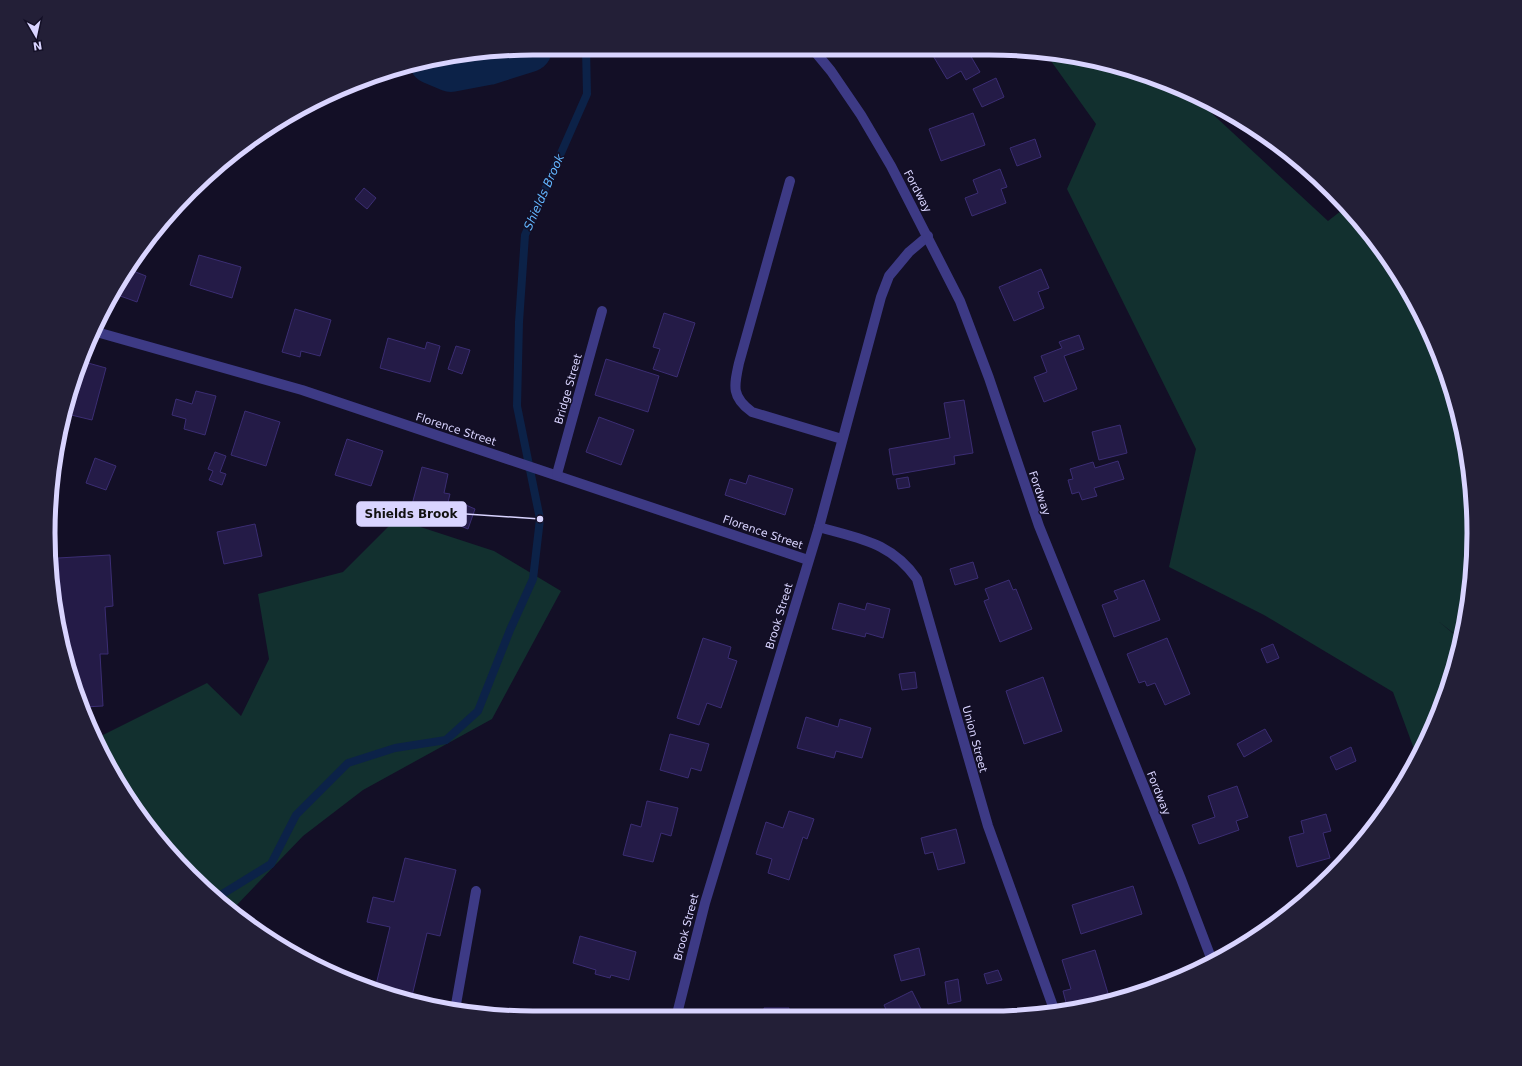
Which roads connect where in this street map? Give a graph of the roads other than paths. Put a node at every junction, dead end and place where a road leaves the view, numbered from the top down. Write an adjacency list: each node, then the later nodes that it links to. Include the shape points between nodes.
1 (818, 55): 3 (street, Fordway, via 861,115)
2 (790, 181): 6 (street, via 739,363 735,394 742,405 752,412)
3 (928, 236): 6 (street, Brook Street, via 909,252 889,276); 11 (street, Fordway, via 960,301 989,378 1038,526)
4 (602, 311): 7 (street, Bridge Street)
5 (99, 333): 7 (street, Florence Street, via 302,390)
6 (842, 440): 8 (street, Brook Street)
7 (557, 474): 9 (street, Florence Street)
8 (819, 527): 9 (street, Brook Street); 13 (street, Union Street, via 885,549 900,558 917,579 988,826)
9 (808, 560): 14 (street, Brook Street, via 705,903)
10 (476, 890): 12 (street)
11 (1210, 956)
12 (456, 1005)
13 (1053, 1007)
14 (678, 1011)

